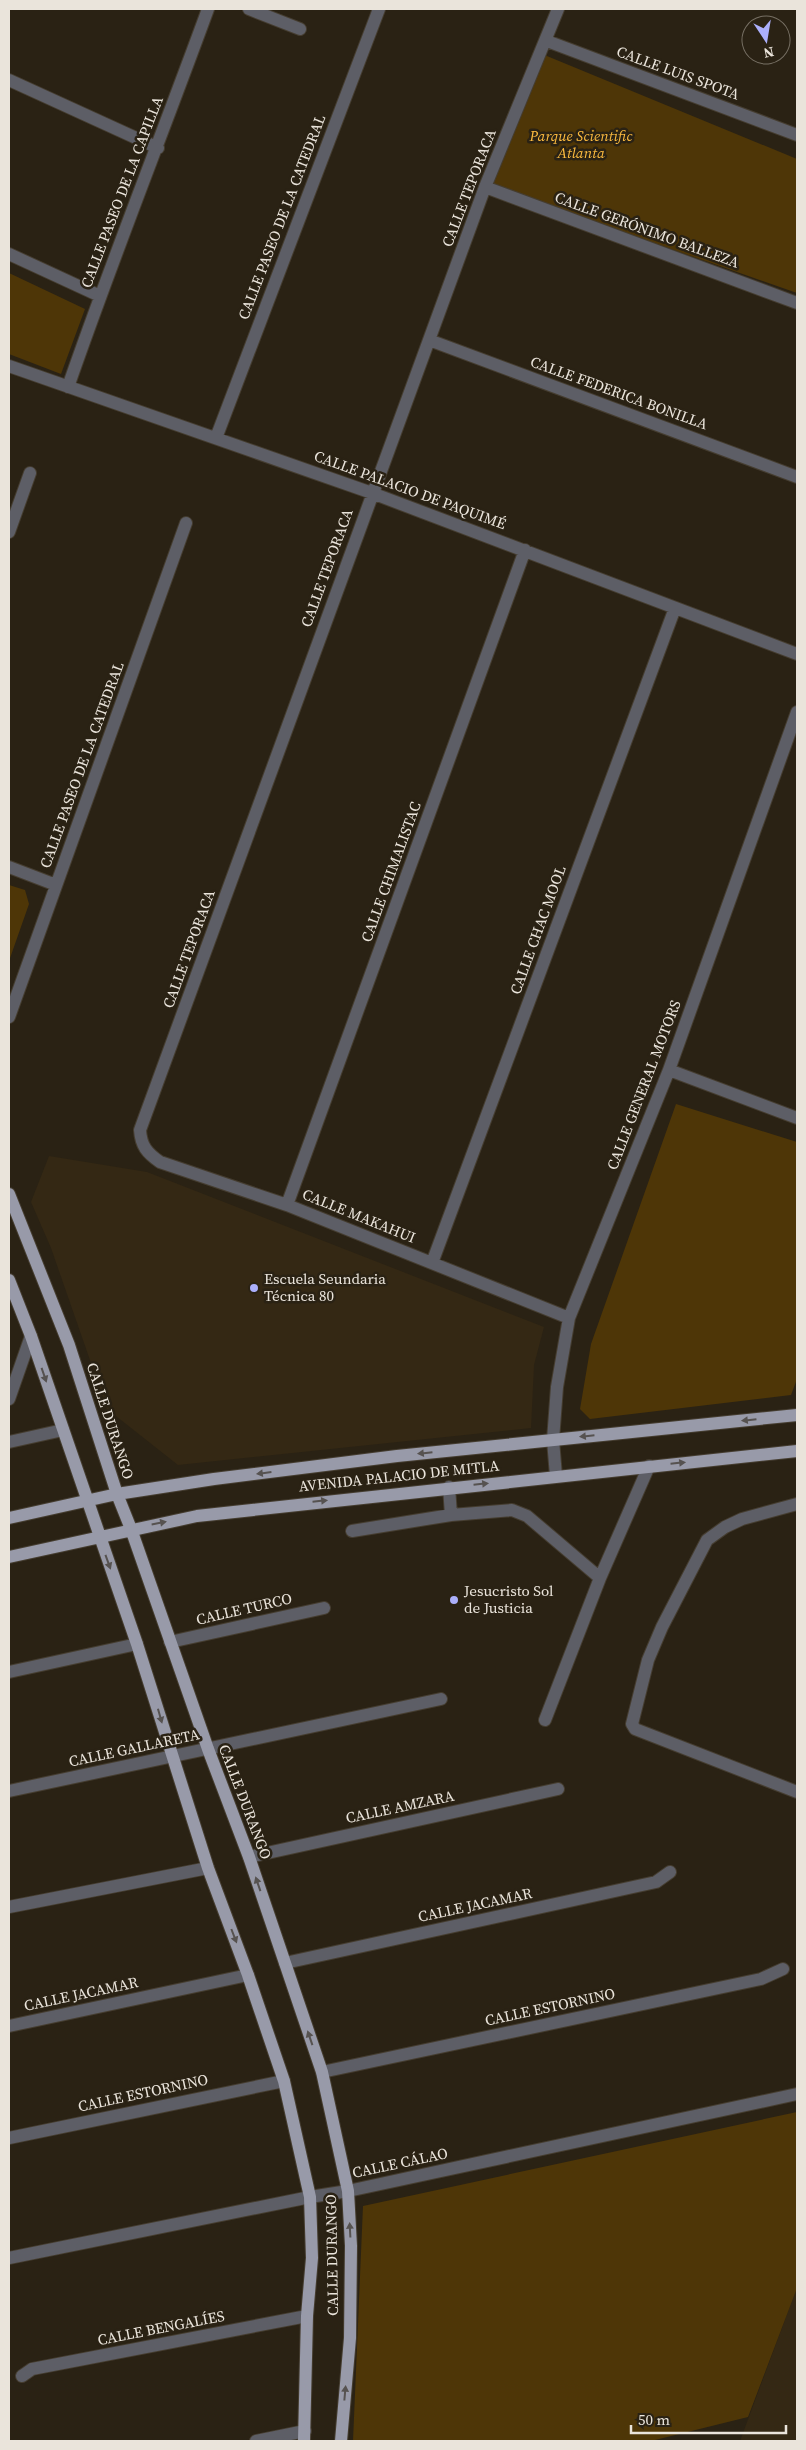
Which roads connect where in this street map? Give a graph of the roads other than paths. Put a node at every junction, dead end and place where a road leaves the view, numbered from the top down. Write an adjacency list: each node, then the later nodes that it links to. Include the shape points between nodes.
1 (208, 9): 9 (street, CALLE PASEO DE LA CAPILLA)
2 (249, 9): 5 (street)
3 (379, 9): 17 (street, CALLE PASEO DE LA CATEDRAL)
4 (558, 9): 6 (street, CALLE TEPORACA)
5 (300, 29)
6 (546, 41): 8 (street, CALLE LUIS SPOTA); 10 (street, CALLE TEPORACA)
7 (9, 80): 9 (street)
8 (797, 135)
9 (158, 148): 12 (street, CALLE PASEO DE LA CAPILLA)
10 (485, 188): 13 (street, CALLE GERÓNIMO BALLEZA); 14 (street, CALLE TEPORACA)
11 (9, 254): 12 (street)
12 (100, 296): 16 (street, CALLE PASEO DE LA CAPILLA)
13 (797, 303)
14 (429, 340): 19 (street, CALLE FEDERICA BONILLA); 20 (street, CALLE TEPORACA)
15 (9, 366): 16 (street, CALLE PALACIO DE PAQUIMÉ)
16 (68, 387): 17 (street, CALLE PALACIO DE PAQUIMÉ)
17 (216, 438): 20 (street, CALLE PALACIO DE PAQUIMÉ)
18 (30, 473): 22 (street)
19 (797, 477)
20 (372, 493): 23 (street, CALLE PALACIO DE PAQUIMÉ); 32 (street, CALLE TEPORACA, via 140,1130)
21 (186, 523): 28 (street, CALLE PASEO DE LA CATEDRAL)
22 (9, 532)
23 (525, 550): 24 (street, CALLE PALACIO DE PAQUIMÉ); 34 (street, CALLE CHIMALISTAC)
24 (674, 608): 25 (street, CALLE PALACIO DE PAQUIMÉ); 35 (street, CALLE CHAC MOOL)
25 (797, 654)
26 (797, 712): 30 (street, CALLE GENERAL MOTORS)
27 (9, 867): 28 (street)
28 (56, 885): 29 (street, CALLE PASEO DE LA CATEDRAL)
29 (9, 1017)
30 (669, 1070): 31 (street); 37 (street, CALLE GENERAL MOTORS)
31 (797, 1118)
32 (141, 1143): 34 (street, CALLE MAKAHUI, via 148,1154 160,1162)
33 (9, 1194): 48 (main road, CALLE DURANGO, via 69,1345)
34 (287, 1205): 35 (street, CALLE MAKAHUI)
35 (432, 1263): 37 (street, CALLE MAKAHUI)
36 (9, 1280): 38 (main road, CALLE DURANGO)
37 (569, 1318): 42 (street, CALLE GENERAL MOTORS, via 556,1387)
38 (30, 1336): 39 (street); 41 (main road, CALLE DURANGO, one-way to 41)
39 (9, 1399)
40 (797, 1415): 42 (main road, AVENIDA PALACIO DE MITLA, one-way to 42)
41 (63, 1430): 43 (street); 49 (main road, CALLE DURANGO)
42 (554, 1440): 46 (street, CALLE GENERAL MOTORS); 48 (main road, AVENIDA PALACIO DE MITLA, one-way to 48, via 397,1456)
43 (9, 1442)
44 (797, 1450): 45 (main road, AVENIDA PALACIO DE MITLA, one-way to 44)
45 (650, 1466): 46 (main road, AVENIDA PALACIO DE MITLA); 57 (street)
46 (556, 1476): 47 (main road, AVENIDA PALACIO DE MITLA, one-way to 46)
47 (449, 1487): 51 (street); 53 (main road, AVENIDA PALACIO DE MITLA, one-way to 47, via 241,1510)
48 (117, 1494): 49 (main road, AVENIDA PALACIO DE MITLA); 53 (main road, CALLE DURANGO)
49 (86, 1502): 52 (main road, AVENIDA PALACIO DE MITLA); 55 (main road, CALLE DURANGO)
50 (797, 1504): 68 (street, via 742,1519 707,1540 648,1660 632,1724 634,1729)
51 (451, 1515): 54 (street); 57 (street, via 512,1510 527,1516)
52 (9, 1518)
53 (132, 1528): 55 (main road, AVENIDA PALACIO DE MITLA); 59 (main road, CALLE DURANGO)
54 (352, 1531)
55 (99, 1538): 56 (main road, AVENIDA PALACIO DE MITLA); 60 (main road, CALLE DURANGO, one-way to 60)
56 (9, 1557)
57 (600, 1578): 63 (street)
58 (324, 1608): 59 (street, CALLE TURCO)
59 (170, 1642): 64 (main road, CALLE DURANGO)
60 (137, 1644): 61 (street); 65 (main road, CALLE DURANGO, one-way to 65)
61 (9, 1672)
62 (441, 1700): 64 (street, CALLE GALLARETA)
63 (545, 1720)
64 (208, 1749): 65 (street, CALLE GALLARETA); 69 (main road, CALLE DURANGO)
65 (172, 1758): 67 (street, CALLE GALLARETA); 70 (main road, CALLE DURANGO)
66 (558, 1789): 69 (street, CALLE AMZARA)
67 (9, 1791)
68 (797, 1792)
69 (249, 1857): 73 (main road, CALLE DURANGO, one-way to 69)
70 (208, 1868): 72 (street); 75 (main road, CALLE DURANGO, one-way to 75)
71 (670, 1872): 73 (street, CALLE JACAMAR, via 656,1882)
72 (9, 1907)
73 (285, 1964): 77 (main road, CALLE DURANGO, one-way to 73)
74 (783, 1969): 77 (street, CALLE ESTORNINO, via 761,1979)
75 (248, 1974): 76 (street, CALLE JACAMAR); 78 (main road, CALLE DURANGO)
76 (9, 2026)
77 (322, 2072): 81 (main road, CALLE DURANGO)
78 (284, 2081): 80 (street, CALLE ESTORNINO); 82 (main road, CALLE DURANGO)
79 (797, 2094): 81 (street, CALLE CÁLAO)
80 (9, 2138)
81 (348, 2191): 82 (street, CALLE CÁLAO); 88 (main road, CALLE DURANGO, one-way to 81, via 350,2338)
82 (310, 2197): 83 (street, CALLE CÁLAO); 84 (main road, CALLE DURANGO, via 312,2258)
83 (9, 2258)
84 (307, 2316): 85 (street, CALLE BENGALÍES, via 32,2370); 86 (main road, CALLE DURANGO)
85 (22, 2376)
86 (304, 2436): 87 (street)
87 (256, 2441)
88 (341, 2441)

